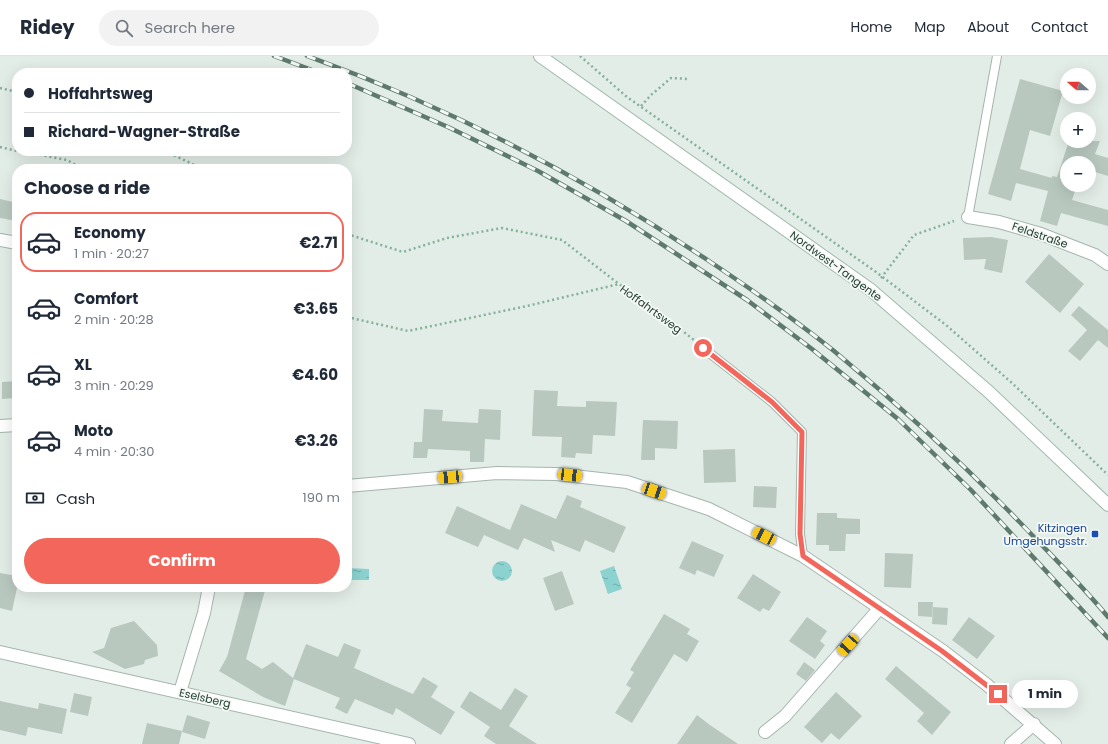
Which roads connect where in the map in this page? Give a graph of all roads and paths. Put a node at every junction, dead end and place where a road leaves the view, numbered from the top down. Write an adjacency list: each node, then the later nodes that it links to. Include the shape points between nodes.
1 (540, 56): 6 (street, Nordwest-Tangente)
2 (997, 56): 13 (lane)
3 (689, 79): 6 (path, via 671,78 651,95)
4 (0, 88): 5 (path)
5 (12, 91)
6 (629, 120): 19 (street, Nordwest-Tangente)
7 (0, 147): 8 (path)
8 (12, 150)
9 (45, 156): 11 (path)
10 (176, 156): 12 (path)
11 (74, 164)
12 (192, 164)
13 (968, 217): 17 (street, Feldstraße, via 999,222 1041,234 1094,255); 19 (path, via 914,235)
14 (352, 236): 18 (path, via 403,252 447,238 502,228 562,240)
15 (0, 240): 16 (street)
16 (12, 242)
17 (1108, 264)
18 (619, 284): 20 (path, Hoffahrtsweg, via 408,331); 21 (path, Hoffahrtsweg)
19 (871, 290): 25 (street, Nordwest-Tangente, via 989,392)
20 (352, 318)
21 (703, 348): 26 (lane, via 772,402 802,432 800,534)
22 (12, 425): 23 (street)
23 (0, 426)
24 (352, 486): 26 (street, via 497,473 556,474 627,482 709,509)
25 (1108, 505)
26 (803, 556): 28 (street)
27 (208, 592): 30 (street)
28 (880, 609): 31 (street, via 942,651); 32 (street, via 785,716)
29 (0, 652): 30 (street, Eselsberg)
30 (180, 692): 33 (street, Eselsberg)
31 (1034, 724): 34 (street); 35 (street)
32 (765, 732)
33 (409, 744)
34 (1011, 744)
35 (1055, 744)

